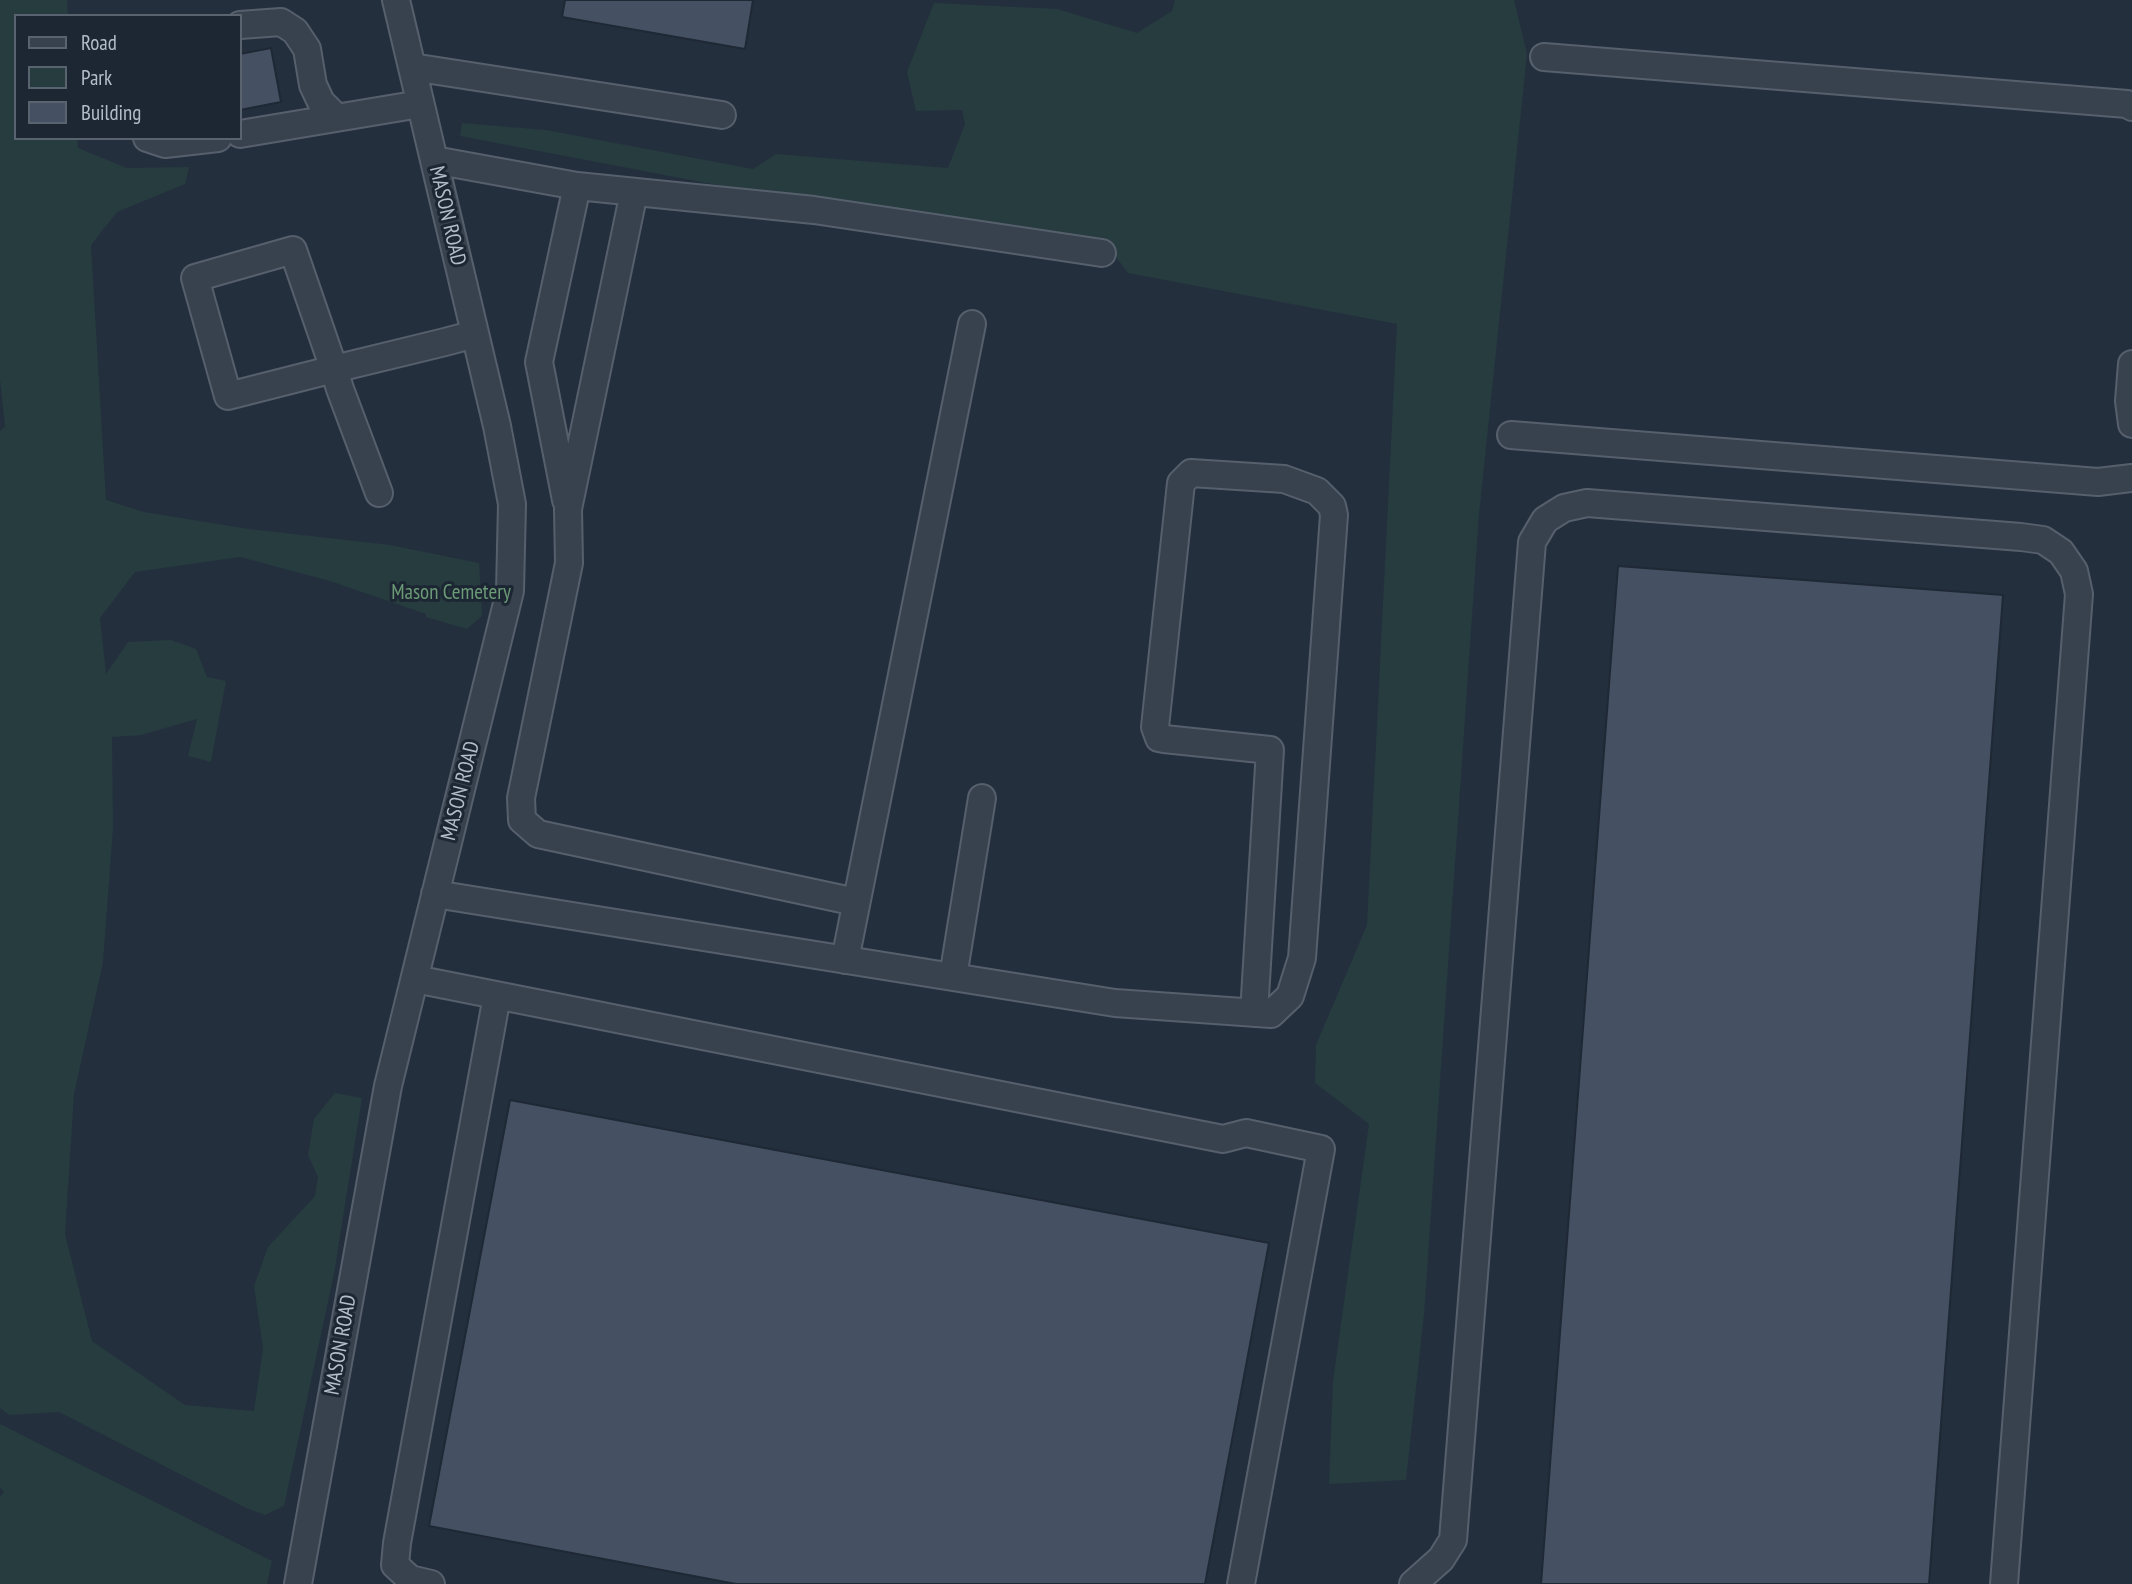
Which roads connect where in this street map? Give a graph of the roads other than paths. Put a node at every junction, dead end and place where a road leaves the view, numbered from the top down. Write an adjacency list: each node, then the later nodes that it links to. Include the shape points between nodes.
1 (396, 0): 4 (street, MASON ROAD)
2 (242, 25): 8 (street, via 281,22 295,31 307,49 321,102)
3 (1544, 57): 6 (street)
4 (412, 67): 5 (street, MASON ROAD); 7 (street)
5 (420, 104): 8 (street); 12 (street, MASON ROAD)
6 (2132, 107)
7 (722, 115)
8 (336, 117): 9 (street)
9 (242, 134)
10 (153, 140): 11 (street, via 165,144)
11 (200, 140)
12 (434, 160): 13 (street); 17 (street, MASON ROAD)
13 (577, 186): 14 (street); 24 (street, via 540,362)
14 (634, 192): 15 (street, via 814,210); 24 (street)
15 (1102, 253)
16 (972, 324): 27 (street)
17 (475, 334): 19 (street); 26 (street, MASON ROAD, via 512,504 510,591)
18 (2132, 364): 20 (street)
19 (334, 369): 19 (street, via 228,396 195,278 293,250); 23 (street)
20 (2132, 424)
21 (1511, 435): 22 (street, via 2098,482)
22 (2132, 478)
23 (379, 493)
24 (568, 509): 27 (street, via 569,563 521,798 522,820 538,834)
25 (982, 798): 29 (street)
26 (435, 894): 28 (street); 30 (street, MASON ROAD)
27 (856, 902): 28 (street)
28 (845, 960): 29 (street)
29 (953, 977): 32 (street, via 1115,1003)
30 (415, 979): 31 (street); 33 (street, MASON ROAD, via 388,1086)
31 (498, 996): 34 (street, via 397,1543 395,1565 410,1579); 35 (street, via 1223,1139 1246,1133 1321,1149)
32 (1254, 1013): 32 (street, via 1271,1014 1290,996 1302,958 1334,515 1327,500 1302,483 1191,473 1181,482 1155,727 1159,738 1270,750)
33 (298, 1584)
34 (431, 1584)
35 (1241, 1584)
36 (1413, 1584): 37 (street, via 1441,1559 1453,1540 1532,542 1545,520 1564,508 1587,503 2043,540 2061,552 2074,572 2079,594)
37 (2004, 1584)

